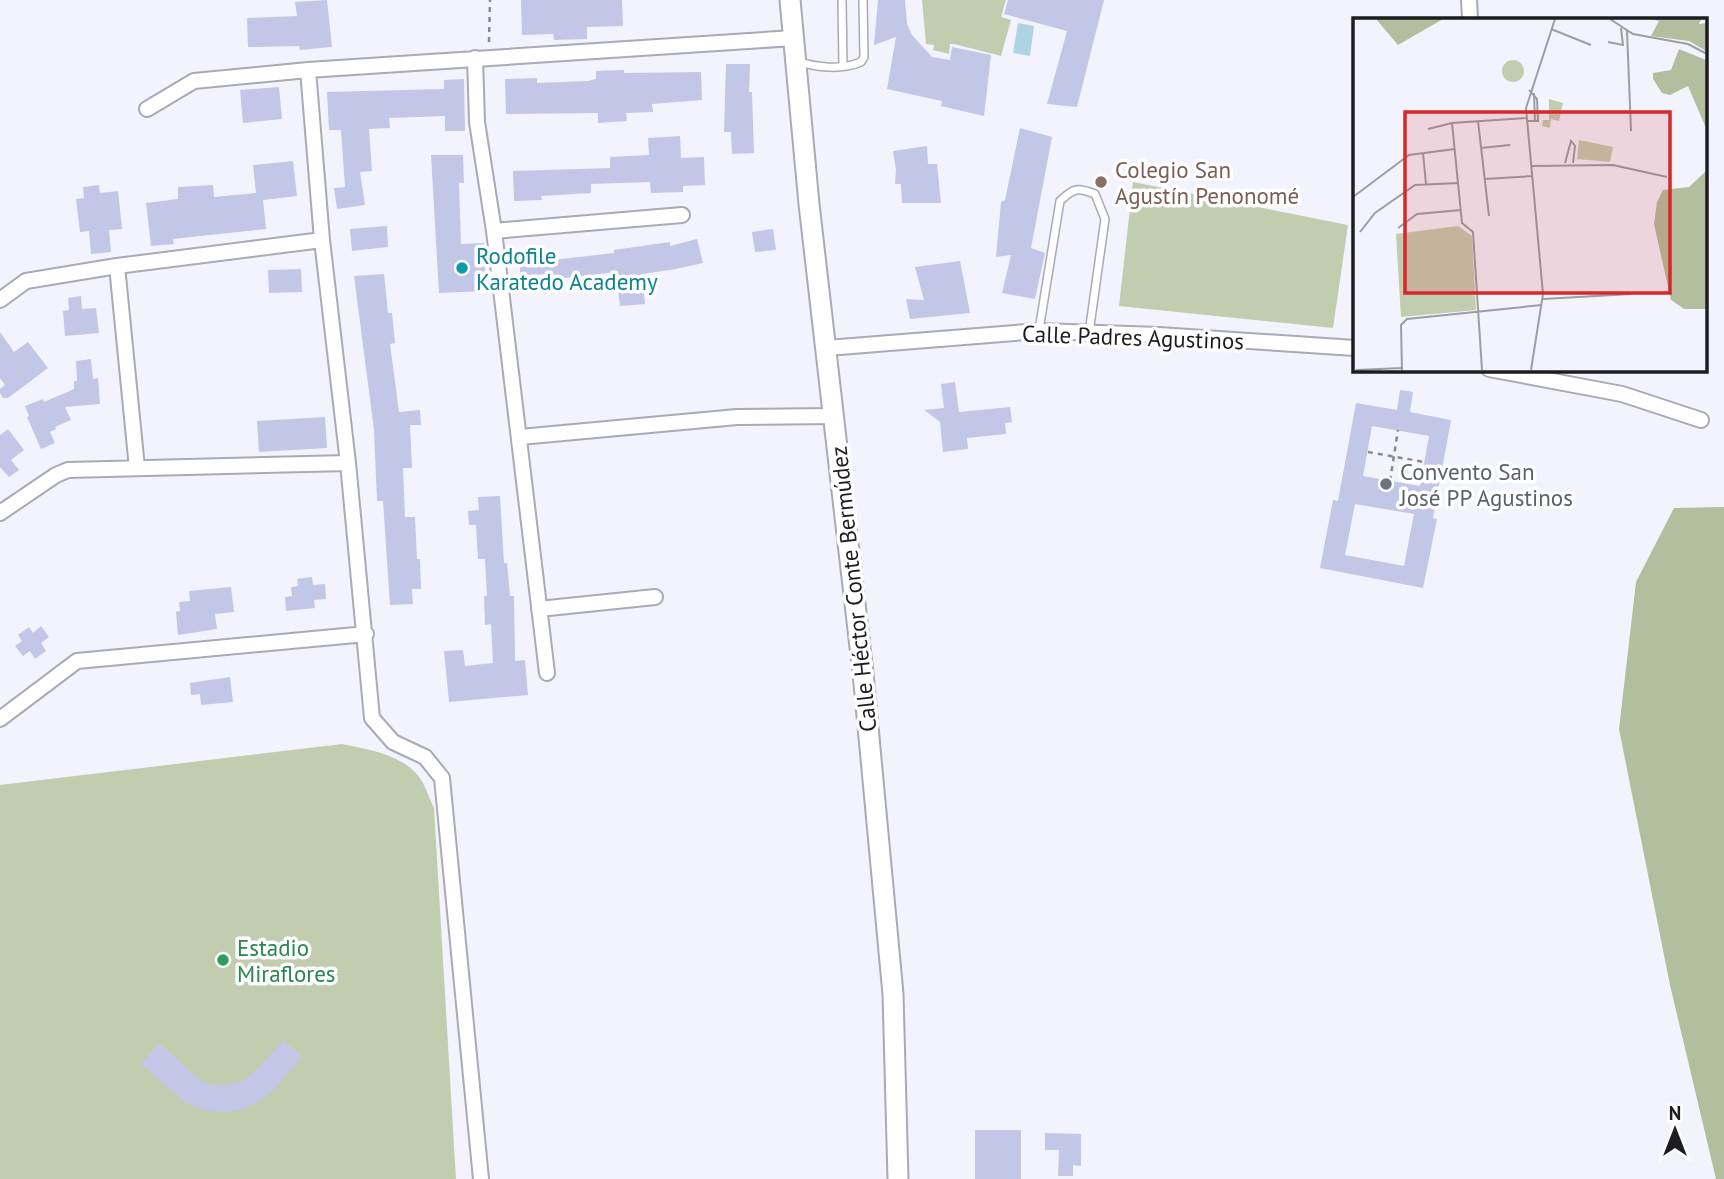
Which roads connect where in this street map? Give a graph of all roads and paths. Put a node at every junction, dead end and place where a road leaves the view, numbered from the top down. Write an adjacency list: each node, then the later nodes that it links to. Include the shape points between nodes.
1 (491, 0): 8 (path)
2 (790, 0): 7 (street, Calle Héctor Conte Bermúdez)
3 (842, 0): 10 (lane)
4 (863, 0): 10 (lane, via 864,57 859,63)
5 (1469, 0): 6 (street)
6 (1470, 18)
7 (794, 38): 8 (street); 9 (street, Calle Héctor Conte Bermúdez)
8 (482, 58): 11 (street); 14 (street, via 477,122)
9 (797, 60): 10 (lane); 20 (street, Calle Héctor Conte Bermúdez)
10 (843, 66)
11 (308, 70): 12 (street, via 194,81); 15 (street)
12 (147, 109)
13 (682, 215): 14 (street)
14 (494, 231): 26 (street)
15 (322, 240): 16 (street); 30 (street)
16 (117, 266): 17 (street, via 26,281); 31 (street)
17 (0, 300)
18 (1039, 331): 19 (street, Calle Padres Agustinos); 19 (lane, via 1060,201 1079,188 1094,194 1105,219); 20 (street, Calle Padres Agustinos)
19 (1089, 334): 21 (street, Calle Padres Agustinos)
20 (827, 348): 23 (street, Calle Héctor Conte Bermúdez)
21 (1353, 348)
22 (1500, 371): 24 (street, via 1622,394)
23 (834, 416): 26 (street, via 737,417); 40 (street, Calle Héctor Conte Bermúdez, via 893,994)
24 (1700, 420)
25 (1398, 430): 28 (path)
26 (520, 437): 35 (street)
27 (1368, 452): 28 (path)
28 (1394, 456): 29 (path); 32 (path)
29 (1424, 462)
30 (348, 463): 31 (street); 36 (street)
31 (137, 468): 33 (street, via 62,472)
32 (1390, 481)
33 (0, 513)
34 (655, 597): 35 (street)
35 (539, 609): 37 (street)
36 (366, 634): 38 (street, via 77,661); 39 (street, via 372,718 393,741 425,757 442,778)
37 (547, 673)
38 (0, 719)
39 (481, 1179)
40 (898, 1179)

